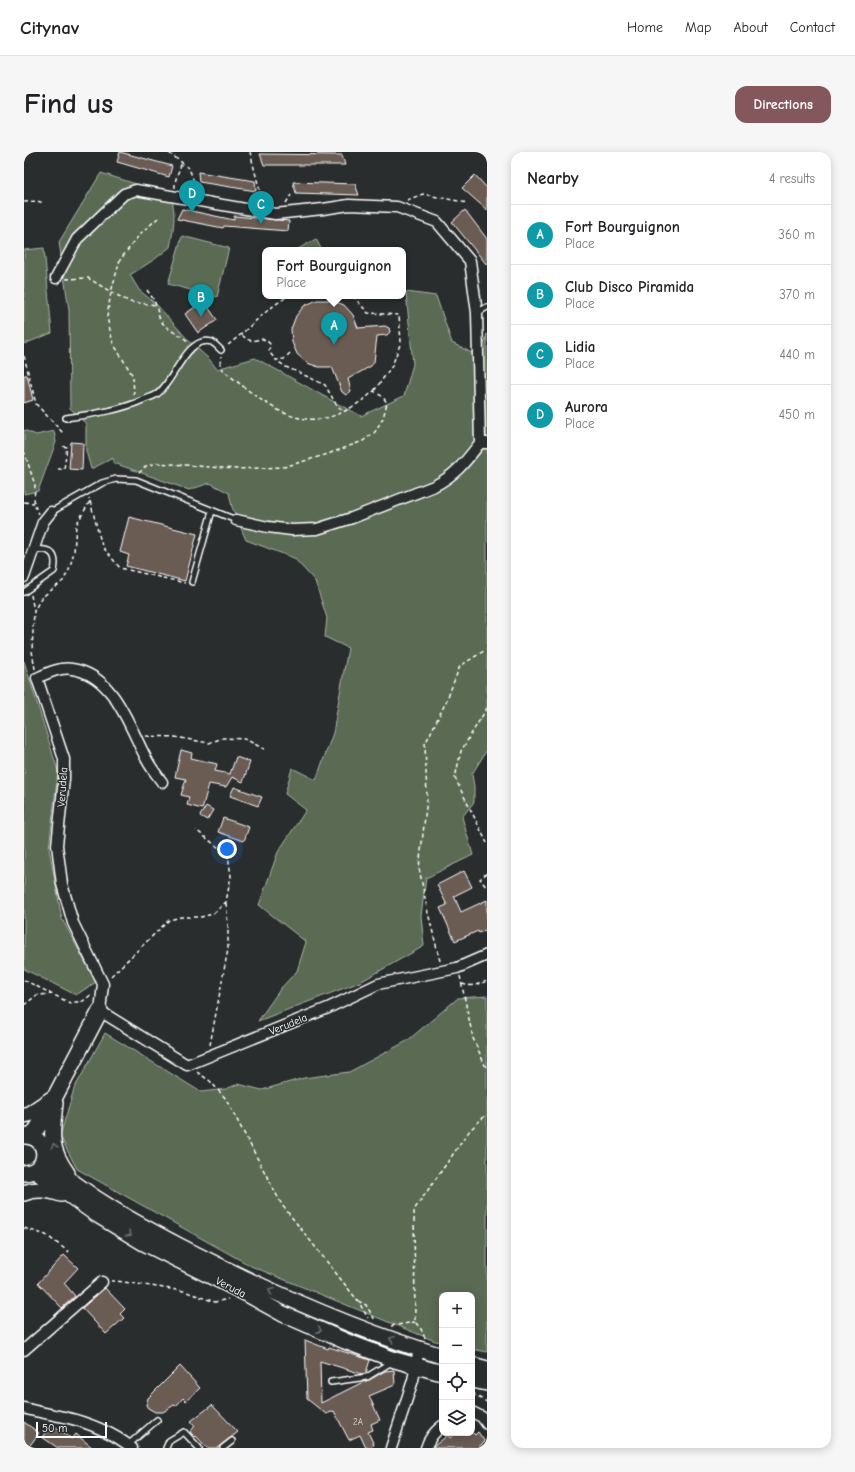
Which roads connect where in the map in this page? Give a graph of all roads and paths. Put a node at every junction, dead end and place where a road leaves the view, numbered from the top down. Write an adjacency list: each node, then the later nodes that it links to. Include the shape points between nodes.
1 (169, 152): 3 (path)
2 (250, 152): 10 (path, via 260,192)
3 (182, 161): 4 (path); 5 (path, via 189,168)
4 (175, 185)
5 (197, 193)
6 (24, 202): 7 (path)
7 (44, 203)
8 (468, 203): 9 (path, via 423,194)
9 (387, 207): 10 (street, via 349,205 275,214); 19 (street, via 397,207 437,222 470,262)
10 (252, 210): 12 (street, via 136,190 124,194 77,240)
11 (158, 218): 14 (path, via 140,234 120,260)
12 (60, 279): 14 (path, via 88,278)
13 (147, 290): 17 (path)
14 (111, 292): 17 (path, via 130,302); 27 (path, via 107,317 114,343 133,376 134,397)
15 (283, 299): 20 (path)
16 (356, 299): 26 (path, via 368,313 399,315 401,342 392,366)
17 (156, 305): 21 (path, via 162,322)
18 (487, 307): 19 (lane)
19 (477, 313): 31 (street)
20 (242, 335): 22 (path); 25 (path, via 251,342 262,338 268,341 269,352)
21 (193, 346): 22 (lane, via 212,342); 27 (lane, via 158,394)
22 (221, 350): 28 (path, via 220,365 224,371 273,408 292,417 306,419 326,418)
23 (290, 353): 25 (path, via 284,359)
24 (24, 356): 30 (path, via 36,404)
25 (276, 360): 28 (path, via 325,385)
26 (374, 391): 28 (path); 35 (path, via 383,397 386,403 383,418 375,432 363,442 284,467 237,469 157,463 146,466)
27 (125, 408): 29 (lane)
28 (344, 411)
29 (66, 418)
30 (63, 433)
31 (484, 443): 42 (street, via 447,480 352,518 317,529 292,530)
32 (61, 446): 34 (path, via 67,447 64,469)
33 (24, 452): 39 (path, via 35,485)
34 (58, 469)
35 (136, 480): 36 (lane, via 116,479); 40 (lane)
36 (88, 491): 37 (path); 41 (lane)
37 (90, 501): 46 (path, via 102,546 120,568 192,585); 49 (path, via 76,525 70,570 63,581 41,598)
38 (24, 502): 39 (path)
39 (34, 503): 43 (path, via 36,512)
40 (212, 511): 42 (lane); 46 (lane)
41 (51, 512): 43 (street)
42 (236, 520)
43 (43, 522): 44 (street)
44 (32, 551): 45 (street); 47 (lane, via 49,551 56,562 54,571)
45 (24, 577)
46 (192, 582)
47 (30, 588): 48 (lane); 49 (path)
48 (24, 592)
49 (34, 611): 51 (path, via 32,651)
50 (487, 649): 62 (path, via 460,666 445,704 424,744 427,799 419,868)
51 (37, 678): 53 (street, via 54,671 72,669 102,682 116,700); 65 (street, Verudela, via 64,759 57,845 62,884 73,924)
52 (487, 708): 57 (path, via 461,750 455,778)
53 (134, 736): 54 (path, via 175,737 209,743 223,738 245,739); 55 (street)
54 (264, 749)
55 (162, 782)
56 (196, 830): 60 (path, via 228,855 231,876)
57 (487, 843)
58 (487, 873): 59 (path, via 480,879)
59 (487, 888)
60 (226, 902): 65 (path, via 214,914 169,920); 69 (path, via 228,949)
61 (487, 955): 62 (street, Verudela, via 457,968)
62 (443, 970): 69 (street, Verudela, via 378,984 328,1008)
63 (24, 980): 66 (path)
64 (487, 981): 71 (path, via 476,986 462,984 473,1038)
65 (103, 984): 66 (path, via 83,1001 70,1003); 68 (street)
66 (52, 994): 67 (path, via 37,995)
67 (24, 1005)
68 (100, 1011): 70 (street); 72 (main road)
69 (207, 1056): 70 (street, Verudela)
70 (187, 1065): 84 (path, via 210,1081 226,1099 282,1206)
71 (487, 1070)
72 (55, 1096): 74 (main road); 75 (main road); 79 (main road, one-way to 72, via 58,1161 53,1146)
73 (487, 1114): 85 (path, via 470,1130 414,1210)
74 (24, 1115)
75 (28, 1137): 76 (main road, via 36,1139 43,1148)
76 (44, 1158): 77 (main road, via 42,1163); 79 (main road, Veruda, via 65,1178)
77 (29, 1172): 79 (main road, Veruda)
78 (24, 1193): 79 (main road, via 33,1189)
79 (76, 1193): 86 (main road, Veruda, one-way to 79, via 308,1307 254,1283); 90 (main road, Veruda, one-way to 90, via 96,1214 144,1243 283,1314)
80 (24, 1228): 81 (path, via 46,1235)
81 (69, 1252)
82 (102, 1282): 83 (path, via 117,1281 184,1291 215,1302); 87 (street)
83 (228, 1299)
84 (358, 1301): 86 (path); 86 (path, via 366,1305 376,1321)
85 (415, 1322): 86 (path, via 400,1323); 88 (path, via 426,1340)
86 (377, 1331): 88 (main road, Veruda, one-way to 86)
87 (24, 1350)
88 (422, 1350): 89 (main road, Veruda); 91 (street)
89 (439, 1355)
90 (395, 1360): 91 (main road, Veruda); 96 (lane, via 367,1377)
91 (416, 1366): 94 (main road, Veruda); 108 (street)
92 (475, 1366): 93 (main road)
93 (487, 1369)
94 (439, 1372)
95 (475, 1381): 97 (main road)
96 (331, 1382)
97 (487, 1383)
98 (24, 1408): 104 (street, via 87,1424 106,1432)
99 (475, 1414): 101 (street)
100 (157, 1420): 104 (lane)
101 (487, 1424)
102 (439, 1428): 109 (street, via 428,1440)
103 (232, 1441): 107 (lane)
104 (128, 1447)
105 (166, 1448): 106 (lane, via 169,1441 184,1432)
106 (199, 1448)
107 (223, 1448)
108 (391, 1448)
109 (426, 1448)

